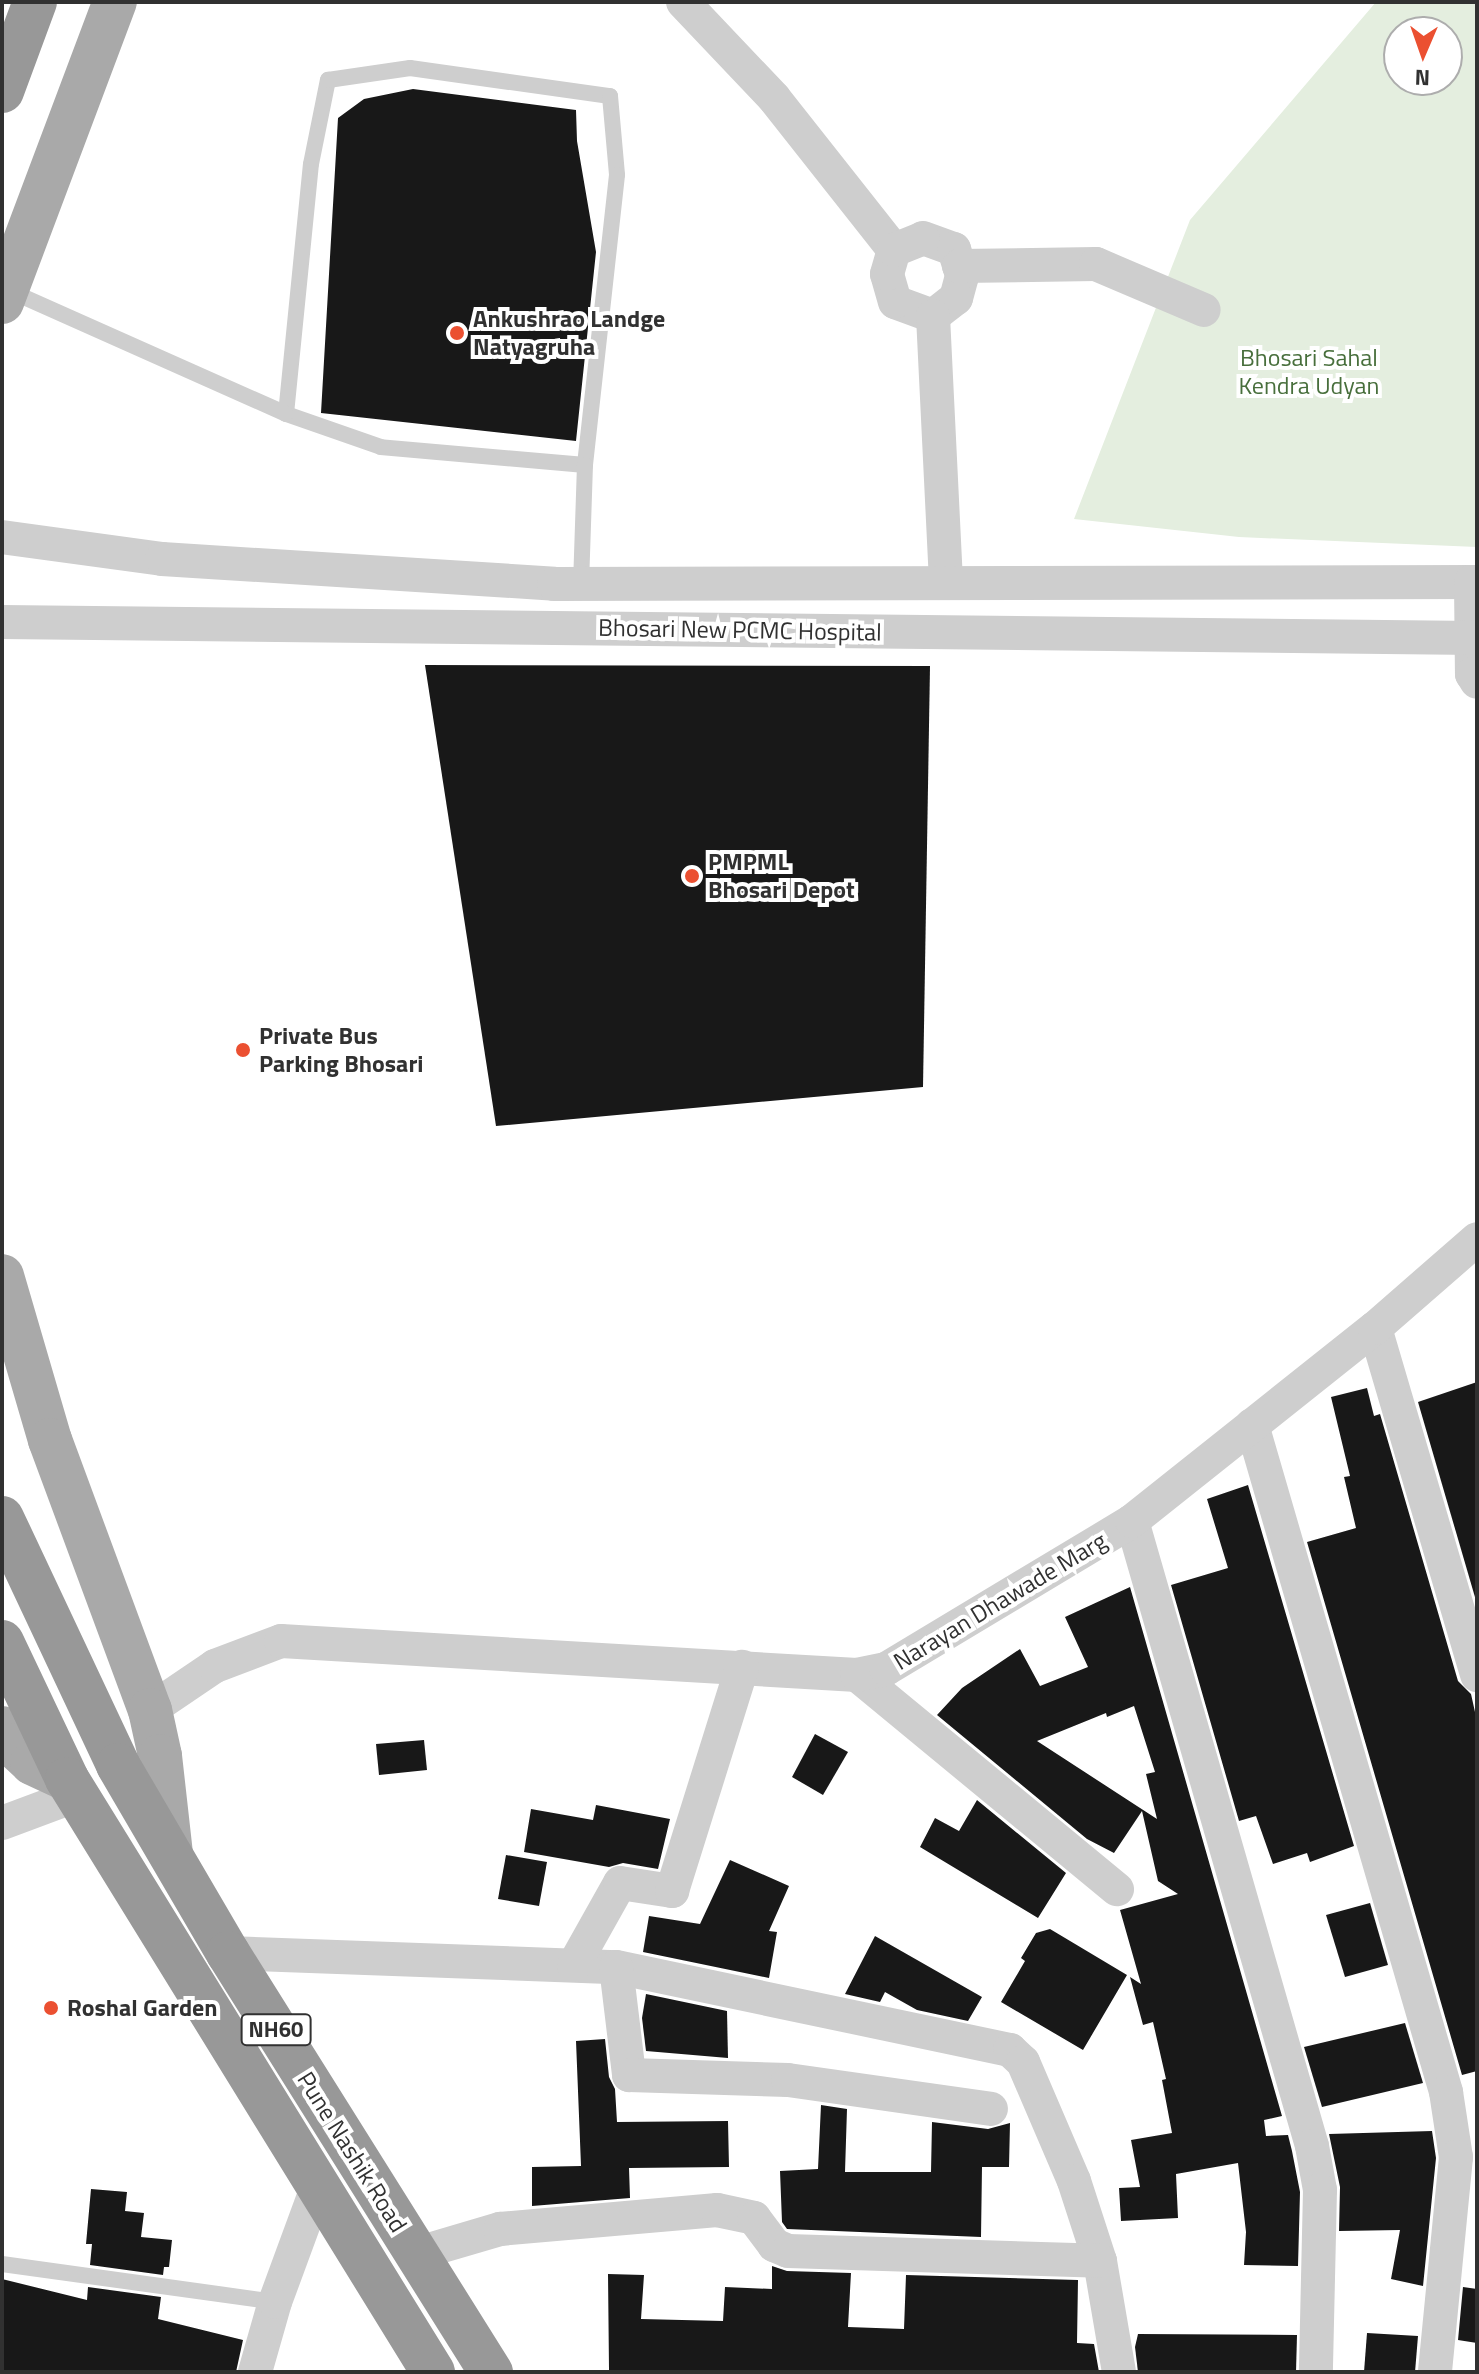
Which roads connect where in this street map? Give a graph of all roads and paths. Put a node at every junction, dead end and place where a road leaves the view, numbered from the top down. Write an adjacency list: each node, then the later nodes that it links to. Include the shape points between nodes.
1 (35, 2): 4 (highway)
2 (115, 2): 7 (main road)
3 (683, 2): 5 (street, via 774,98)
4 (2, 91)
5 (894, 250): 6 (street, via 923,238 954,249); 9 (street, via 887,274 895,302)
6 (959, 266): 8 (street, via 1096,264); 9 (street, via 956,298)
7 (4, 296): 10 (lane)
8 (1204, 310)
9 (933, 316): 14 (street)
10 (286, 414): 11 (lane, via 381,447); 11 (lane, via 311,164 328,80 410,68 610,96 617,175)
11 (585, 465): 15 (lane)
12 (2, 537): 15 (street, Bhosari New PCMC Hospital, via 103,553)
13 (1474, 582): 14 (street, Bhosari New PCMC Hospital); 17 (street)
14 (946, 583): 15 (street, Bhosari New PCMC Hospital)
15 (581, 585)
16 (2, 622): 17 (street, Bhosari New PCMC Hospital)
17 (1474, 638): 18 (street, via 1472,674)
18 (1477, 682)
19 (1477, 1239): 21 (street, Narayan Dhawade Marg)
20 (2, 1276): 29 (main road, via 50,1440)
21 (1375, 1328): 22 (street, Narayan Dhawade Marg); 28 (street)
22 (1252, 1425): 24 (street, Narayan Dhawade Marg); 49 (street, via 1446,2092 1456,2157)
23 (2, 1518): 33 (highway, Pune Nashik Road / NH60, via 75,1680)
24 (1132, 1521): 27 (street, Narayan Dhawade Marg, via 886,1669); 48 (street, via 1312,2146 1320,2190)
25 (2, 1642): 30 (highway, NH60)
26 (742, 1667): 27 (street, Narayan Dhawade Marg); 29 (street, Narayan Dhawade Marg, via 281,1641 215,1666); 36 (street, via 672,1891 620,1883)
27 (857, 1675): 34 (street)
28 (1477, 1675)
29 (150, 1710): 33 (main road)
30 (15, 1713): 31 (highway, Pune Nashik Road / NH60)
31 (72, 1787): 32 (street); 39 (highway, Pune Nashik Road / NH60)
32 (2, 1823)
33 (171, 1854): 35 (highway, Pune Nashik Road / NH60)
34 (1117, 1889)
35 (228, 1953): 36 (street); 40 (highway, Pune Nashik Road / NH60)
36 (574, 1965): 37 (street)
37 (616, 1967): 38 (street, via 629,2075 788,2080); 41 (street, via 1010,2050 1023,2062 1069,2168)
38 (991, 2109)
39 (318, 2185): 43 (street); 45 (highway, Pune Nashik Road / NH60)
40 (415, 2254): 41 (street, via 500,2229 717,2210 754,2218 774,2245 788,2251); 46 (highway, Pune Nashik Road / NH60)
41 (1100, 2261): 47 (street)
42 (2, 2264): 43 (lane)
43 (275, 2302): 44 (street)
44 (255, 2372)
45 (433, 2372)
46 (491, 2372)
47 (1119, 2372)
48 (1316, 2372)
49 (1435, 2372)

